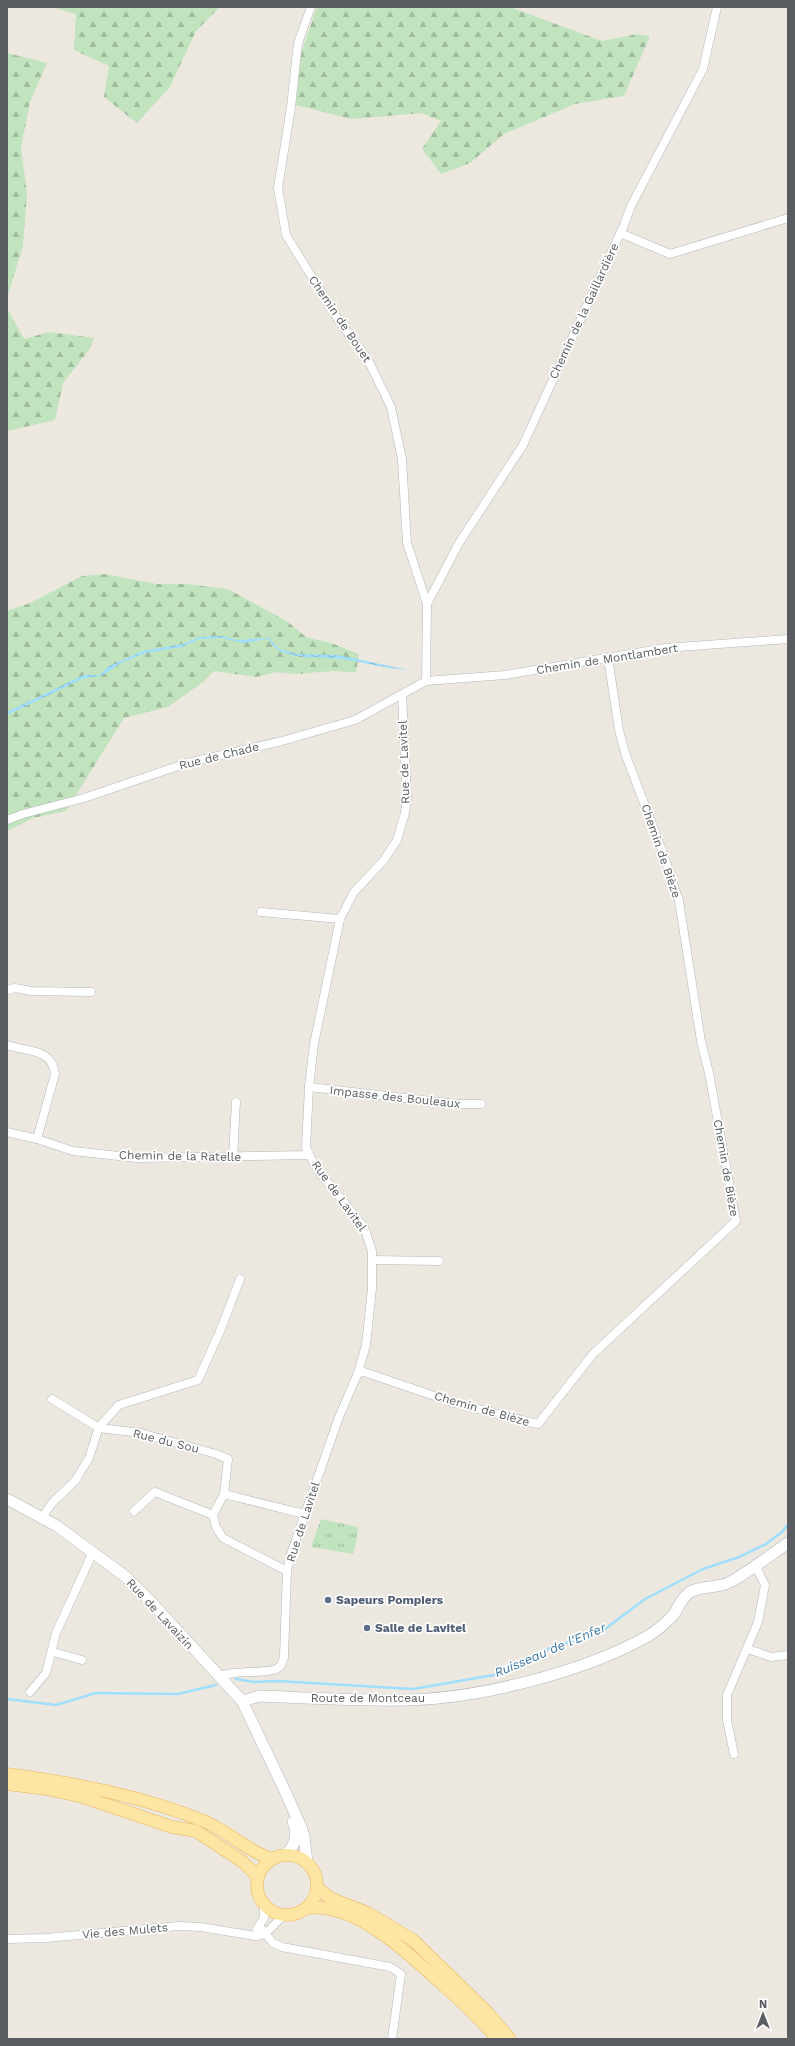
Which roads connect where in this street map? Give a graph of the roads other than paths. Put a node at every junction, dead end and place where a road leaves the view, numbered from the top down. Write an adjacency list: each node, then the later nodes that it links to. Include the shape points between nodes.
1 (311, 7): 5 (street, Chemin de Bouet, via 298,43 278,188 286,235 338,321 367,358 391,407 402,459 407,543)
2 (717, 7): 4 (street, Chemin de la Gaillardière, via 703,69 631,206)
3 (788, 218): 4 (street, via 670,254)
4 (620, 233): 5 (street, Chemin de la Gaillardière, via 523,445 459,543)
5 (427, 604): 8 (street, Chemin de Bouet)
6 (788, 639): 7 (street, Chemin de Montlambert, via 665,648)
7 (608, 658): 8 (street, Chemin de Montlambert, via 505,675); 26 (street, Chemin de Bièze, via 618,730 662,848 679,902 736,1221 593,1354 538,1424 458,1404 364,1372)
8 (426, 681): 9 (street, Rue de Chade)
9 (402, 695): 10 (street, Rue de Chade, via 355,720 282,741 187,763 84,798); 12 (street, Rue de Lavitel, via 407,798 405,813 397,840 384,860 354,892)
10 (7, 820)
11 (261, 912): 12 (street)
12 (340, 920): 16 (street, Rue de Lavitel, via 314,1044)
13 (7, 990): 14 (street, via 15,988 32,991)
14 (91, 992)
15 (7, 1045): 20 (street, via 41,1053 48,1057 54,1066 55,1074)
16 (310, 1087): 18 (street, Impasse des Bouleaux, via 456,1104); 21 (street, Rue de Lavitel, via 306,1147)
17 (236, 1102): 22 (street)
18 (481, 1104)
19 (7, 1132): 20 (street, Chemin de la Ratelle)
20 (37, 1139): 22 (street, Chemin de la Ratelle, via 73,1151 137,1158)
21 (309, 1156): 22 (street, Chemin de la Ratelle); 23 (street, Rue de Lavitel, via 364,1227 369,1239)
22 (233, 1157)
23 (372, 1260): 24 (street); 26 (street, Rue de Lavitel, via 368,1330)
24 (439, 1261)
25 (240, 1279): 28 (street, via 198,1380 119,1405)
26 (358, 1373): 32 (street, Rue de Lavitel, via 339,1417)
27 (52, 1399): 28 (street, Rue du Sou)
28 (98, 1428): 29 (street, Rue du Sou, via 141,1433 228,1459); 34 (street, via 89,1458 75,1481 52,1503)
29 (224, 1494): 32 (street); 33 (street, Rue du Sou)
30 (7, 1500): 34 (street, Rue de Lavaizin)
31 (134, 1511): 33 (street, via 155,1492)
32 (304, 1514): 38 (street, Rue de Lavitel)
33 (214, 1515): 38 (street, via 216,1527 223,1538)
34 (42, 1518): 36 (street, Rue de Lavaizin)
35 (788, 1543): 37 (street, Route de Montceau)
36 (92, 1552): 40 (street, via 56,1633); 43 (street, Rue de Lavaizin, via 140,1591)
37 (755, 1565): 39 (street, via 764,1585 758,1622); 45 (street, Route de Montceau, via 719,1587 699,1588 689,1593 674,1614 648,1636 598,1659 532,1680 468,1694 408,1700 260,1696)
38 (287, 1571): 43 (street, Rue de Lavitel, via 282,1664 272,1670 229,1672)
39 (748, 1649): 41 (street, via 772,1656); 46 (street, via 727,1695 727,1720)
40 (53, 1652): 42 (street); 44 (street, via 46,1673)
41 (788, 1655)
42 (82, 1660)
43 (219, 1676): 45 (street, Rue de Lavaizin)
44 (30, 1692)
45 (242, 1701): 47 (street, Rue de Lavaizin)
46 (734, 1754)
47 (273, 1768): 50 (street, Rue de Lavaizin, via 296,1834 294,1844); 52 (street, Rue de Lavaizin, via 302,1832)
48 (7, 1774): 51 (main road, via 96,1788 156,1805 223,1830 255,1853)
49 (7, 1784): 53 (main road, via 83,1797 172,1827 196,1831 243,1862)
50 (285, 1855): 51 (main road); 52 (main road)
51 (272, 1859): 53 (main road)
52 (307, 1862): 54 (main road, via 315,1874)
53 (258, 1877): 55 (main road, via 258,1892)
54 (317, 1888): 56 (main road); 62 (main road, via 330,1898 368,1913 413,1940 487,2012)
55 (264, 1904): 57 (main road, via 278,1913); 58 (street)
56 (306, 1908): 57 (main road, via 300,1912); 61 (main road, via 338,1911 356,1918 378,1932 422,1966 481,2020)
57 (286, 1914): 58 (street)
58 (262, 1930): 59 (street, Vie des Mulets, via 256,1936 179,1926); 60 (street, via 273,1943 282,1947 390,1968 401,1974)
59 (7, 1939)
60 (392, 2039)
61 (497, 2039)
62 (510, 2039)

